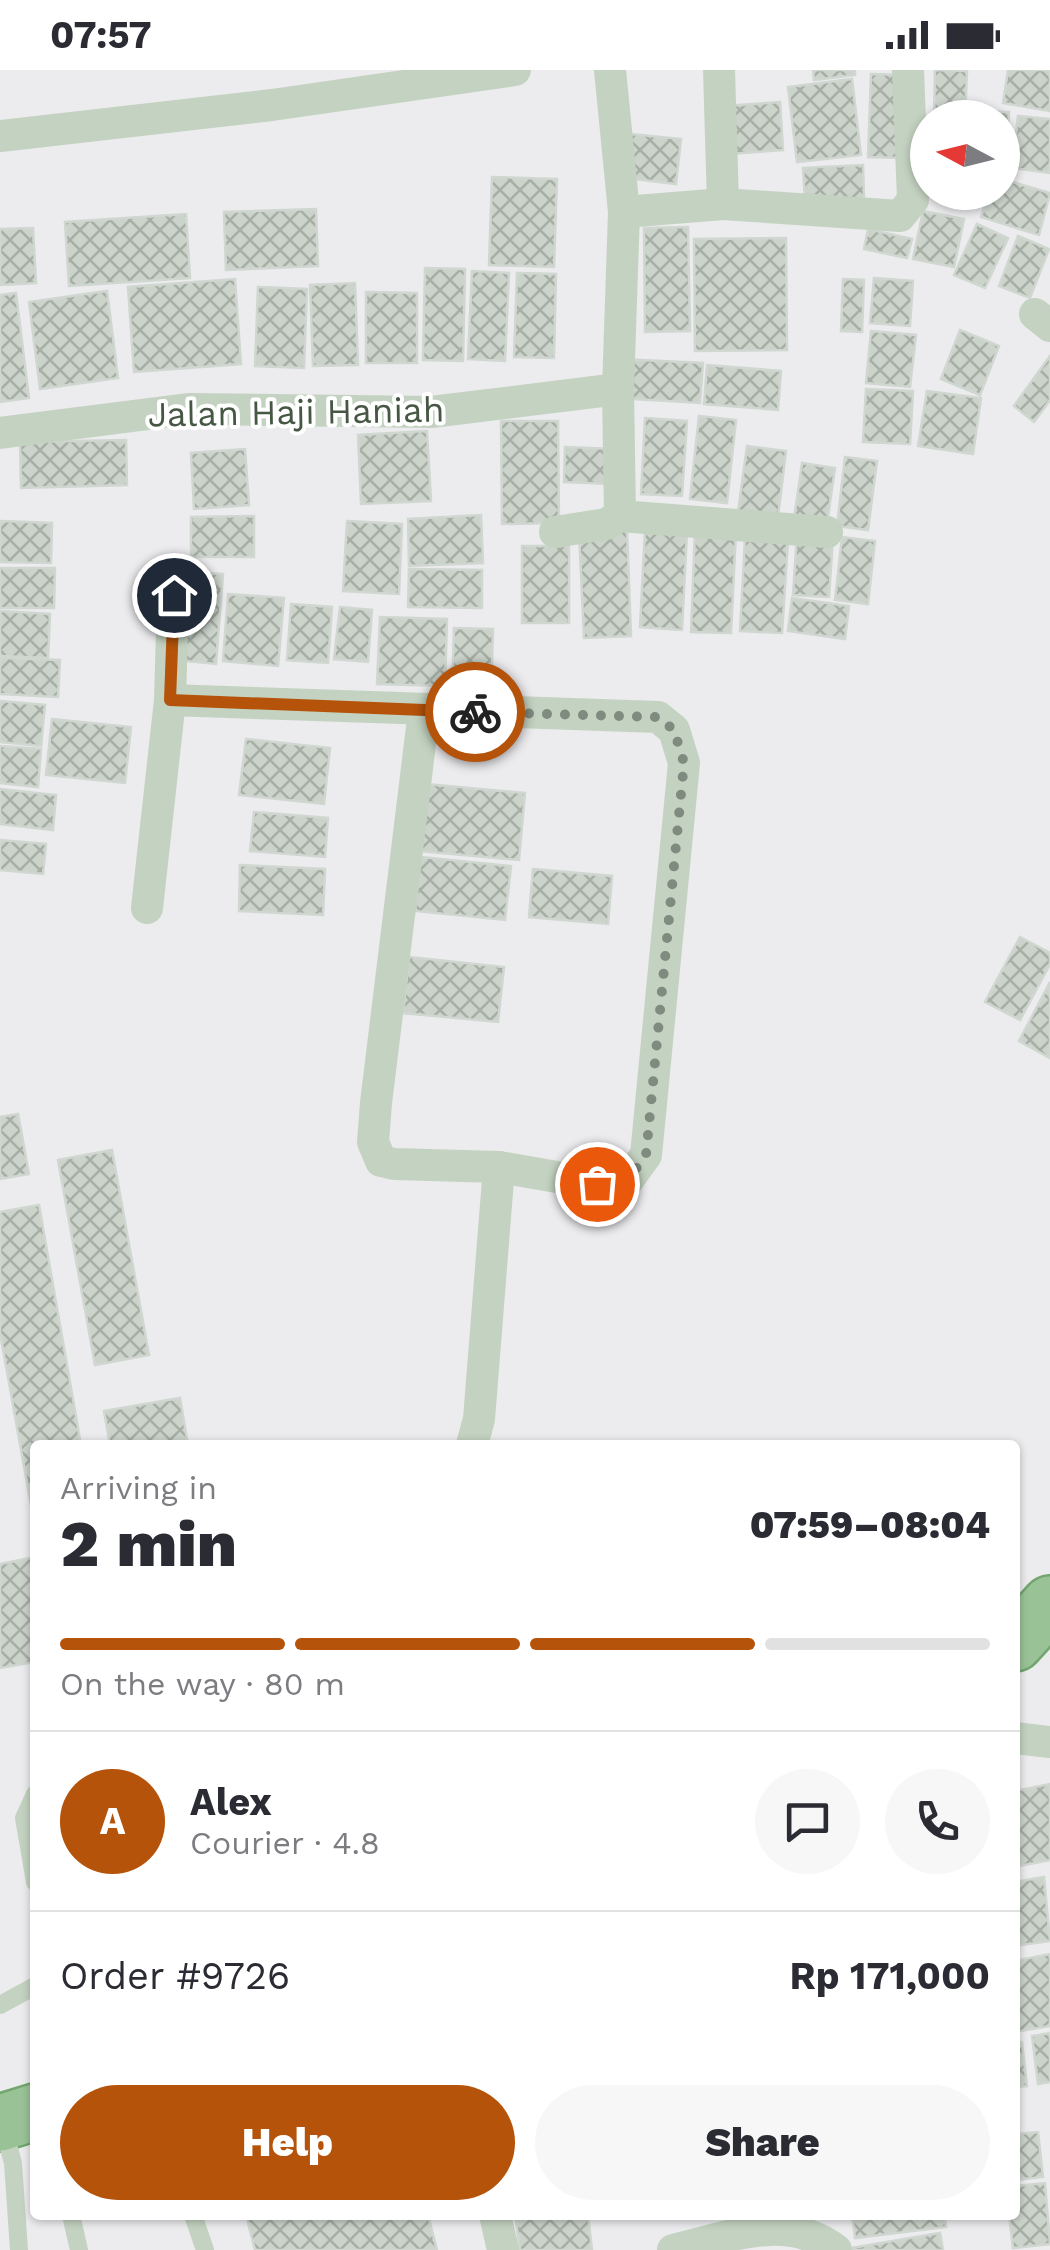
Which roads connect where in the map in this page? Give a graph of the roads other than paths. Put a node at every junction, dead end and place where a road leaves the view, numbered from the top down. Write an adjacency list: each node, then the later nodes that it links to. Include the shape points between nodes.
1 (516, 70): 5 (street)
2 (610, 70): 7 (street)
3 (719, 70): 6 (street)
4 (908, 70): 6 (street, via 913,200 906,212 884,218)
5 (0, 136)
6 (722, 204): 7 (street)
7 (624, 212): 8 (street)
8 (605, 391): 9 (street, Jalan Haji Haniah, via 432,412 188,409); 10 (street)
9 (0, 432)
10 (620, 516): 11 (street); 12 (street)
11 (555, 532)
12 (827, 532)
13 (174, 595): 14 (street)
14 (170, 700): 15 (street); 16 (street)
15 (424, 711): 17 (street, via 373,1142 381,1161 394,1164); 17 (street, via 658,717 674,730 684,763 646,1155 625,1184)
16 (147, 908)
17 (498, 1167): 18 (street)
18 (473, 1440)
19 (1050, 1604): 20 (highway)
20 (1020, 1637)
21 (1020, 1739): 22 (street)
22 (1050, 1742)
23 (30, 1805): 24 (lane, via 24,1818)
24 (30, 1853)
25 (30, 1989): 26 (lane)
26 (0, 2005)
27 (12, 2119): 28 (lane)
28 (16, 2183): 29 (lane); 33 (lane)
29 (30, 2186)
30 (73, 2220): 34 (lane)
31 (194, 2220): 35 (lane)
32 (496, 2220): 36 (street)
33 (19, 2250)
34 (79, 2250)
35 (205, 2250)
36 (503, 2250)
37 (673, 2250): 38 (street, via 761,2229 801,2230)
38 (836, 2250)

